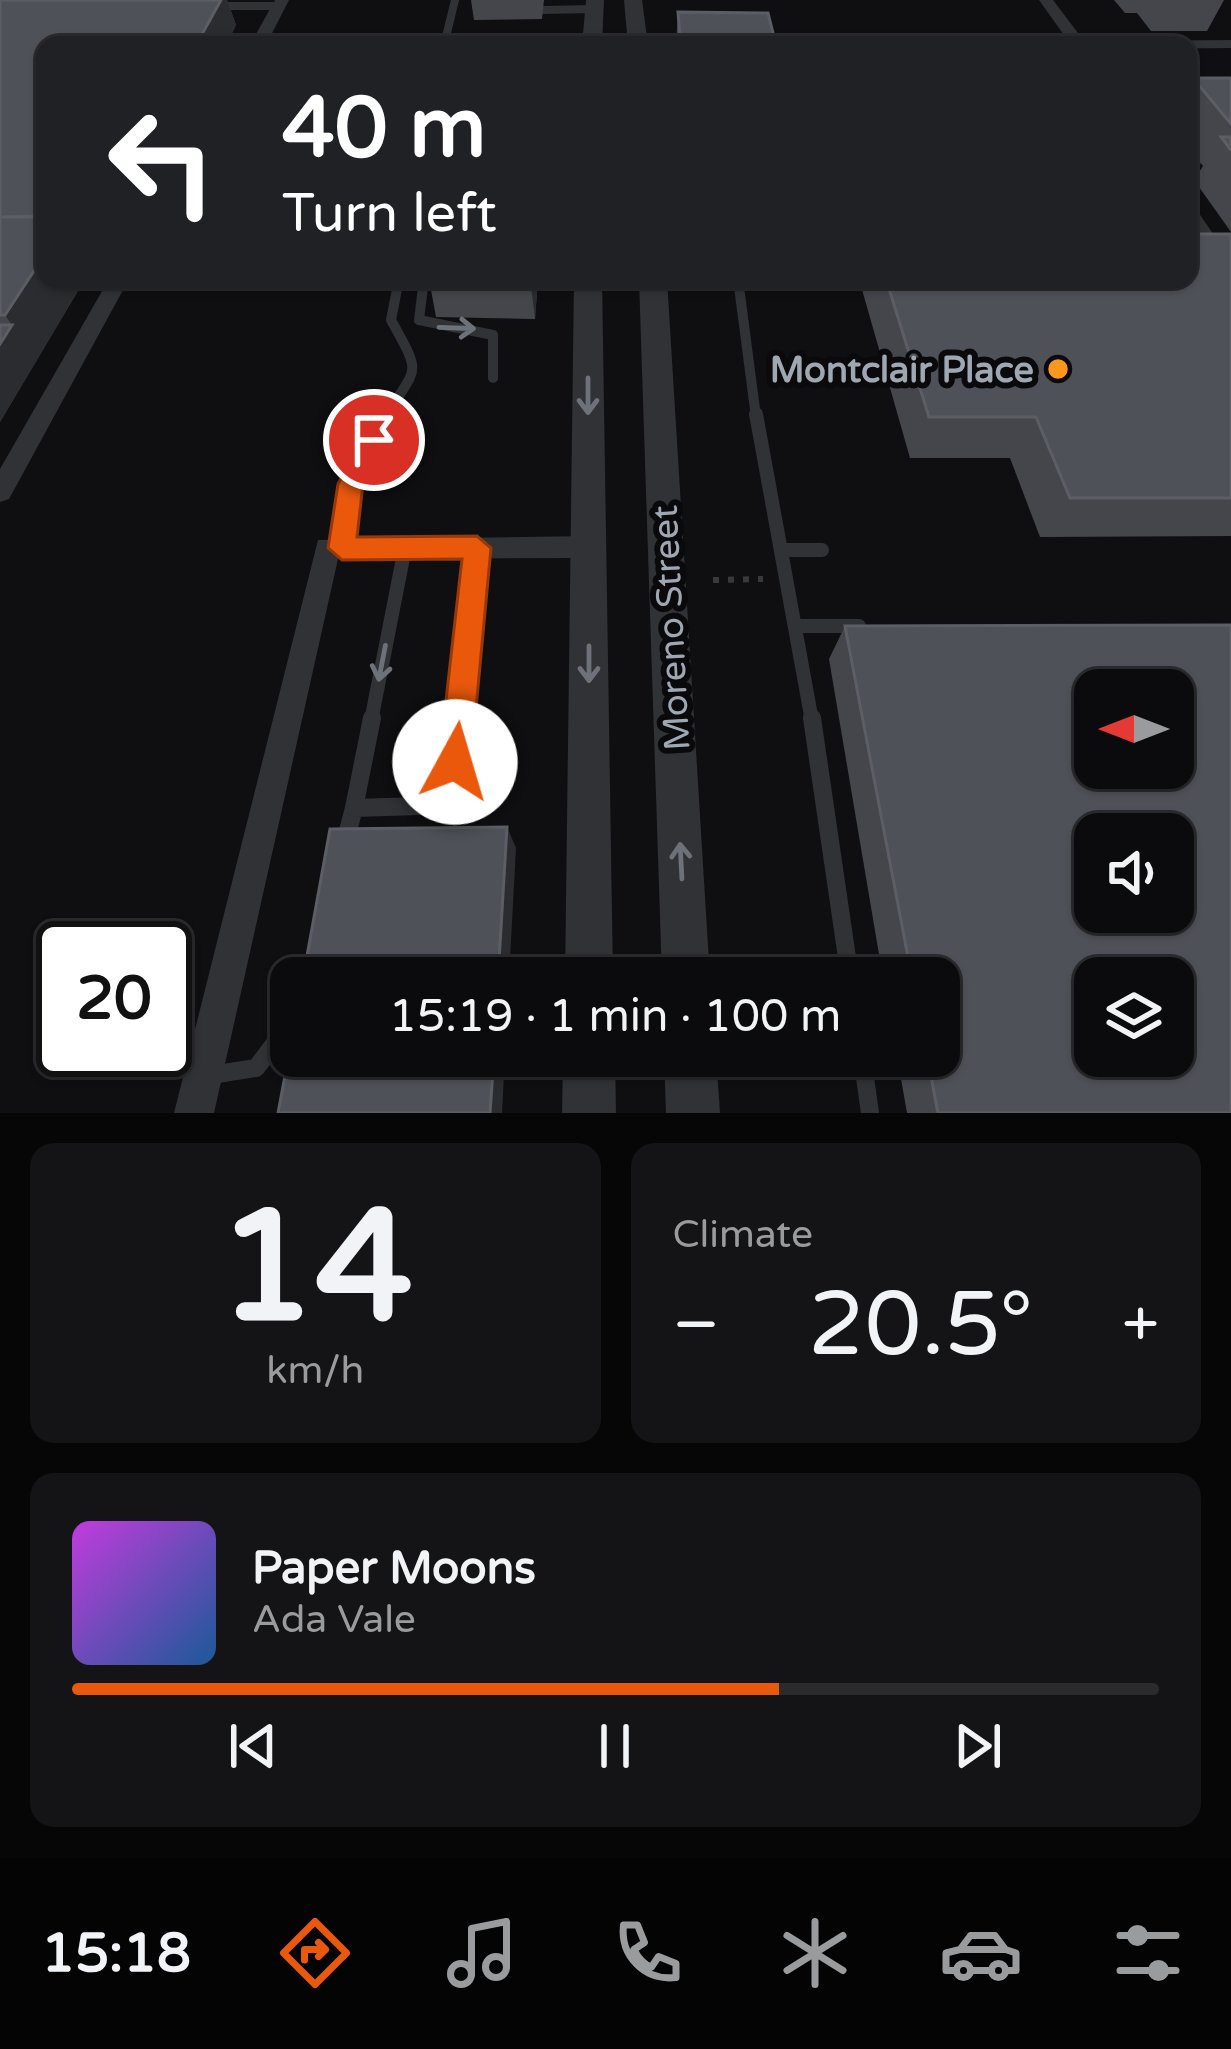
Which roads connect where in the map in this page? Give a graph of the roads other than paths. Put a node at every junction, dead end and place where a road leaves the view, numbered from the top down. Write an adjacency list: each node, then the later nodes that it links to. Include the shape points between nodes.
1 (455, 0): 8 (lane)
2 (633, 0): 13 (street)
3 (1046, 0): 14 (street)
4 (280, 3): 6 (lane); 10 (street)
5 (595, 5): 7 (lane); 12 (street)
6 (209, 6)
7 (543, 10)
8 (452, 11): 9 (lane); 11 (lane)
9 (476, 11)
10 (263, 36)
11 (446, 36)
12 (593, 36)
13 (637, 36)
14 (1072, 36)
15 (1197, 44): 16 (lane)
16 (1231, 44)
17 (1197, 219): 18 (lane, via 1214,244)
18 (1201, 244)
19 (114, 288): 26 (street)
20 (397, 288): 28 (lane, via 391,320 414,361 414,378 350,484)
21 (423, 288): 25 (lane, one-way to 25, via 419,320 493,335)
22 (588, 288): 27 (street, Moreno Street, one-way to 27)
23 (652, 288): 38 (street, Moreno Street, one-way to 23)
24 (739, 288): 31 (lane)
25 (493, 378)
26 (0, 492)
27 (589, 547): 30 (street); 37 (street, Moreno Street, one-way to 37)
28 (334, 548): 29 (street); 41 (street)
29 (405, 548): 30 (street); 35 (lane, one-way to 35)
30 (477, 548): 35 (lane, via 450,805)
31 (782, 550): 32 (lane); 33 (lane)
32 (823, 550)
33 (798, 626): 34 (lane); 39 (lane)
34 (866, 626)
35 (354, 808): 36 (lane)
36 (338, 869)
37 (589, 957)
38 (685, 957)
39 (847, 957)
40 (270, 1050): 41 (lane, via 256,1068)
41 (202, 1077): 45 (street)
42 (589, 1077): 46 (street)
43 (691, 1077): 47 (street)
44 (865, 1077): 48 (lane)
45 (194, 1113)
46 (589, 1113)
47 (693, 1113)
48 (870, 1113)

